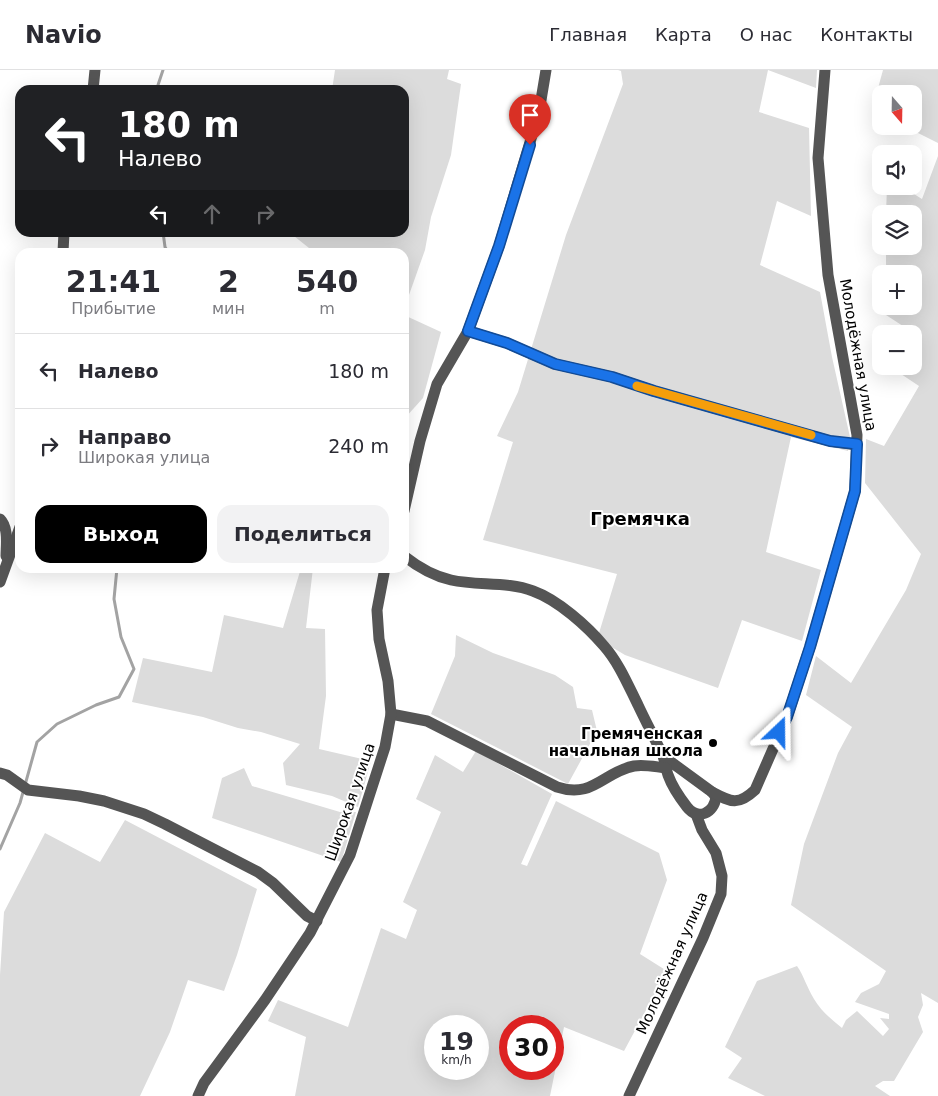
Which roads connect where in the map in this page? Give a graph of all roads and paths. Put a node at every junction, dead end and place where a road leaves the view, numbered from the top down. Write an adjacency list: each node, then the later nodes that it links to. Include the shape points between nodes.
1 (95, 70): 4 (street)
2 (546, 70): 5 (street, via 539,112 520,178)
3 (825, 70): 6 (street, Молодёжная улица, via 818,158 828,275 853,404)
4 (94, 85)
5 (468, 331): 6 (street, via 507,343 555,364 612,377 830,441); 7 (street, via 437,384)
6 (857, 444): 17 (street, Молодёжная улица, via 855,491 787,717 755,790 739,801 729,801)
7 (409, 489)
8 (0, 519): 11 (street, via 4,523 6,537)
9 (15, 542): 11 (street)
10 (409, 560): 15 (street, Молодёжная улица, via 451,580 534,591 570,614 605,646 624,677)
11 (6, 568): 13 (street)
12 (384, 573): 14 (street, Широкая улица, via 377,610)
13 (0, 582)
14 (391, 714): 15 (street, via 427,721 570,792 586,789 622,770); 19 (street, Широкая улица, via 385,746 350,855)
15 (665, 763): 17 (street, via 671,762); 18 (street, Молодёжная улица, via 679,796)
16 (0, 773): 19 (street, via 28,790 79,796 144,814 258,872)
17 (712, 792): 18 (street, via 716,797 711,810)
18 (696, 814): 21 (street, Молодёжная улица, via 716,853 722,876 721,894)
19 (316, 921): 20 (street, Широкая улица)
20 (198, 1096)
21 (629, 1096)

